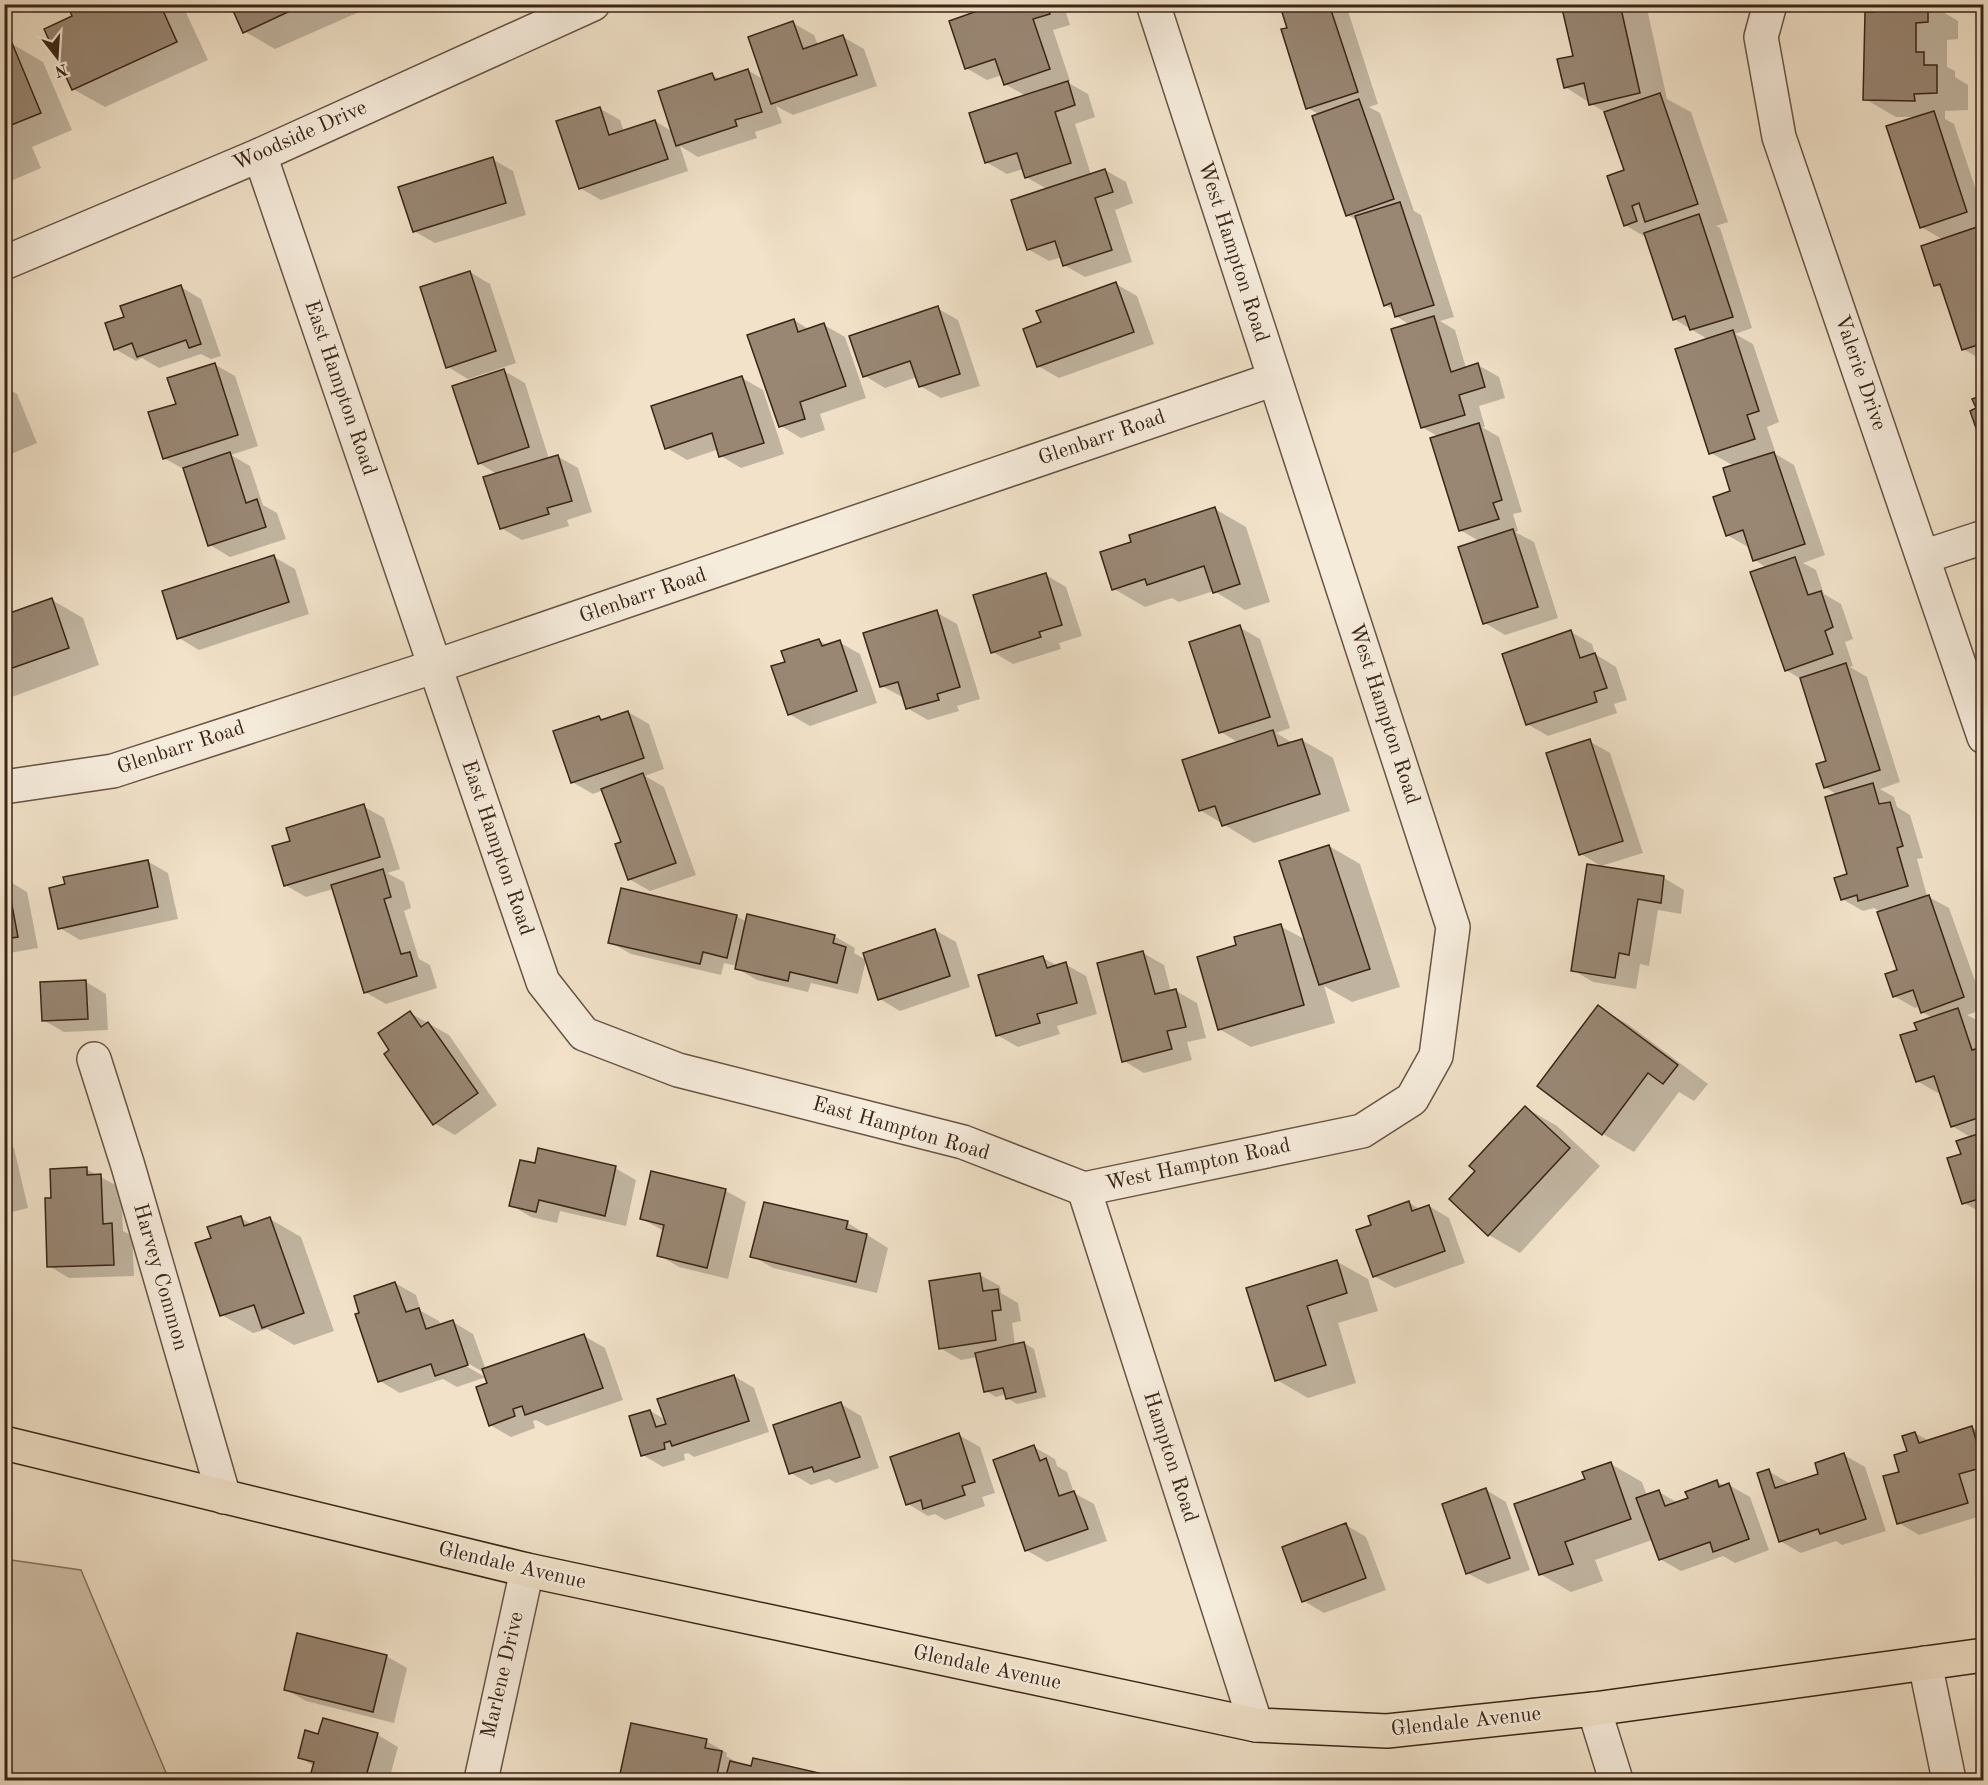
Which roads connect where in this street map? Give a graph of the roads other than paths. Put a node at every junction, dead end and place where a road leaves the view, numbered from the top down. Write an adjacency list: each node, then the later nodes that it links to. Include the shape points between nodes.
1 (593, 4): 4 (street, Woodside Drive)
2 (1153, 4): 6 (street, West Hampton Road)
3 (1770, 4): 8 (street, Valerie Drive, via 1761,37 1779,137)
4 (260, 155): 5 (street, Woodside Drive); 9 (street, East Hampton Road)
5 (4, 263)
6 (1274, 379): 9 (street, Glenbarr Road); 13 (street, West Hampton Road, via 1453,927 1436,1056 1412,1099 1362,1131)
7 (1983, 537): 8 (street)
8 (1923, 557): 10 (street, Valerie Drive)
9 (436, 666): 11 (street, Glenbarr Road, via 112,771); 13 (street, East Hampton Road, via 543,982 584,1034 678,1070 963,1142)
10 (1983, 737)
11 (4, 787)
12 (94, 1059): 15 (street, Harvey Common)
13 (1084, 1189): 20 (street, Hampton Road)
14 (4, 1443): 15 (main road, Glendale Avenue)
15 (224, 1497): 16 (main road, Glendale Avenue)
16 (527, 1570): 20 (main road, Glendale Avenue); 21 (street, Marlene Drive)
17 (1983, 1655): 18 (main road, Glendale Avenue)
18 (1925, 1663): 19 (main road, Glendale Avenue); 23 (street)
19 (1594, 1709): 20 (main road, Glendale Avenue, via 1387,1731); 22 (street)
20 (1256, 1725)
21 (481, 1780)
22 (1616, 1780)
23 (1949, 1780)

